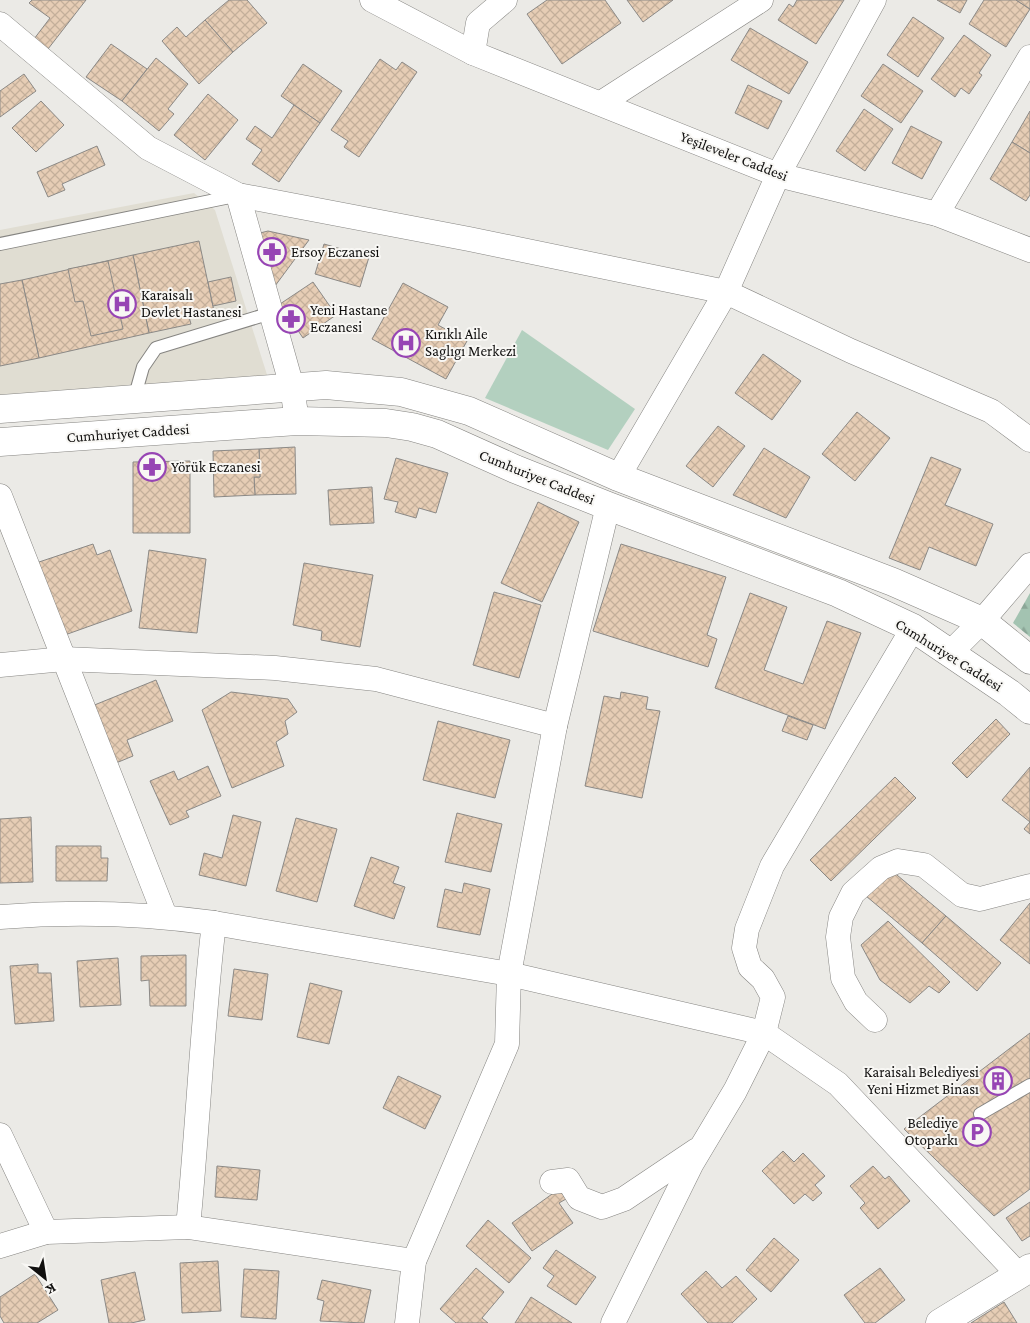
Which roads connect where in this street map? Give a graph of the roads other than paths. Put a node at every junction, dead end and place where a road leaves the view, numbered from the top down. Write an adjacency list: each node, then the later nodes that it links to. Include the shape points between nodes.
1 (372, 0): 6 (street, Yeşileveler Caddesi)
2 (505, 0): 6 (street, via 478,23)
3 (761, 0): 8 (street)
4 (874, 0): 9 (street)
5 (0, 24): 10 (street, via 148,148)
6 (473, 53): 8 (street, Yeşileveler Caddesi)
7 (1030, 57): 11 (street)
8 (601, 104): 9 (street, Yeşileveler Caddesi)
9 (778, 176): 11 (street, Yeşileveler Caddesi); 14 (street)
10 (238, 195): 12 (lane); 14 (street); 15 (street)
11 (937, 214): 13 (street, Yeşileveler Caddesi)
12 (0, 244)
13 (1030, 250)
14 (726, 292): 20 (street, via 991,412); 22 (street)
15 (271, 313): 16 (street); 17 (lane, via 156,348 143,368)
16 (292, 388): 17 (main road, Cumhuriyet Caddesi); 19 (street); 22 (main road, Cumhuriyet Caddesi, via 326,385 401,392 469,411)
17 (134, 399): 18 (main road, Cumhuriyet Caddesi)
18 (0, 409)
19 (297, 421): 21 (main road, Cumhuriyet Caddesi); 24 (main road, Cumhuriyet Caddesi, via 386,423 438,434)
20 (1030, 440)
21 (0, 442)
22 (618, 477): 26 (main road, Cumhuriyet Caddesi, via 894,582)
23 (0, 496): 29 (street)
24 (608, 506): 27 (main road, Cumhuriyet Caddesi, via 838,594); 33 (street)
25 (1030, 565): 26 (street)
26 (982, 621): 28 (street); 30 (main road, Cumhuriyet Caddesi)
27 (913, 628): 28 (main road, Cumhuriyet Caddesi); 40 (street, via 772,866 747,929 744,948 750,967 763,979 773,997)
28 (950, 653): 32 (main road, Cumhuriyet Caddesi)
29 (64, 659): 31 (street); 33 (street, via 275,668 376,679); 35 (street)
30 (1030, 660)
31 (0, 665)
32 (1030, 710)
33 (555, 726): 38 (street)
34 (1030, 886): 39 (street, via 980,899 962,895 924,865 898,861 882,868 853,893 841,917 838,937 843,978 856,1002)
35 (166, 916): 36 (street, via 55,912); 37 (street)
36 (0, 917)
37 (214, 923): 38 (street); 46 (street, via 204,1008)
38 (509, 974): 40 (street); 49 (street, via 507,1044)
39 (875, 1020)
40 (764, 1033): 44 (street); 50 (street, via 838,1084)
41 (1030, 1085): 42 (lane)
42 (980, 1114)
43 (0, 1135): 47 (street)
44 (702, 1146): 45 (street, via 624,1199 602,1207 579,1198 568,1180); 52 (street)
45 (552, 1182)
46 (188, 1227): 47 (street); 49 (street)
47 (46, 1232): 48 (street)
48 (0, 1246)
49 (414, 1260): 51 (street)
50 (1024, 1271): 53 (main road)
51 (407, 1323)
52 (612, 1323)
53 (940, 1323)

